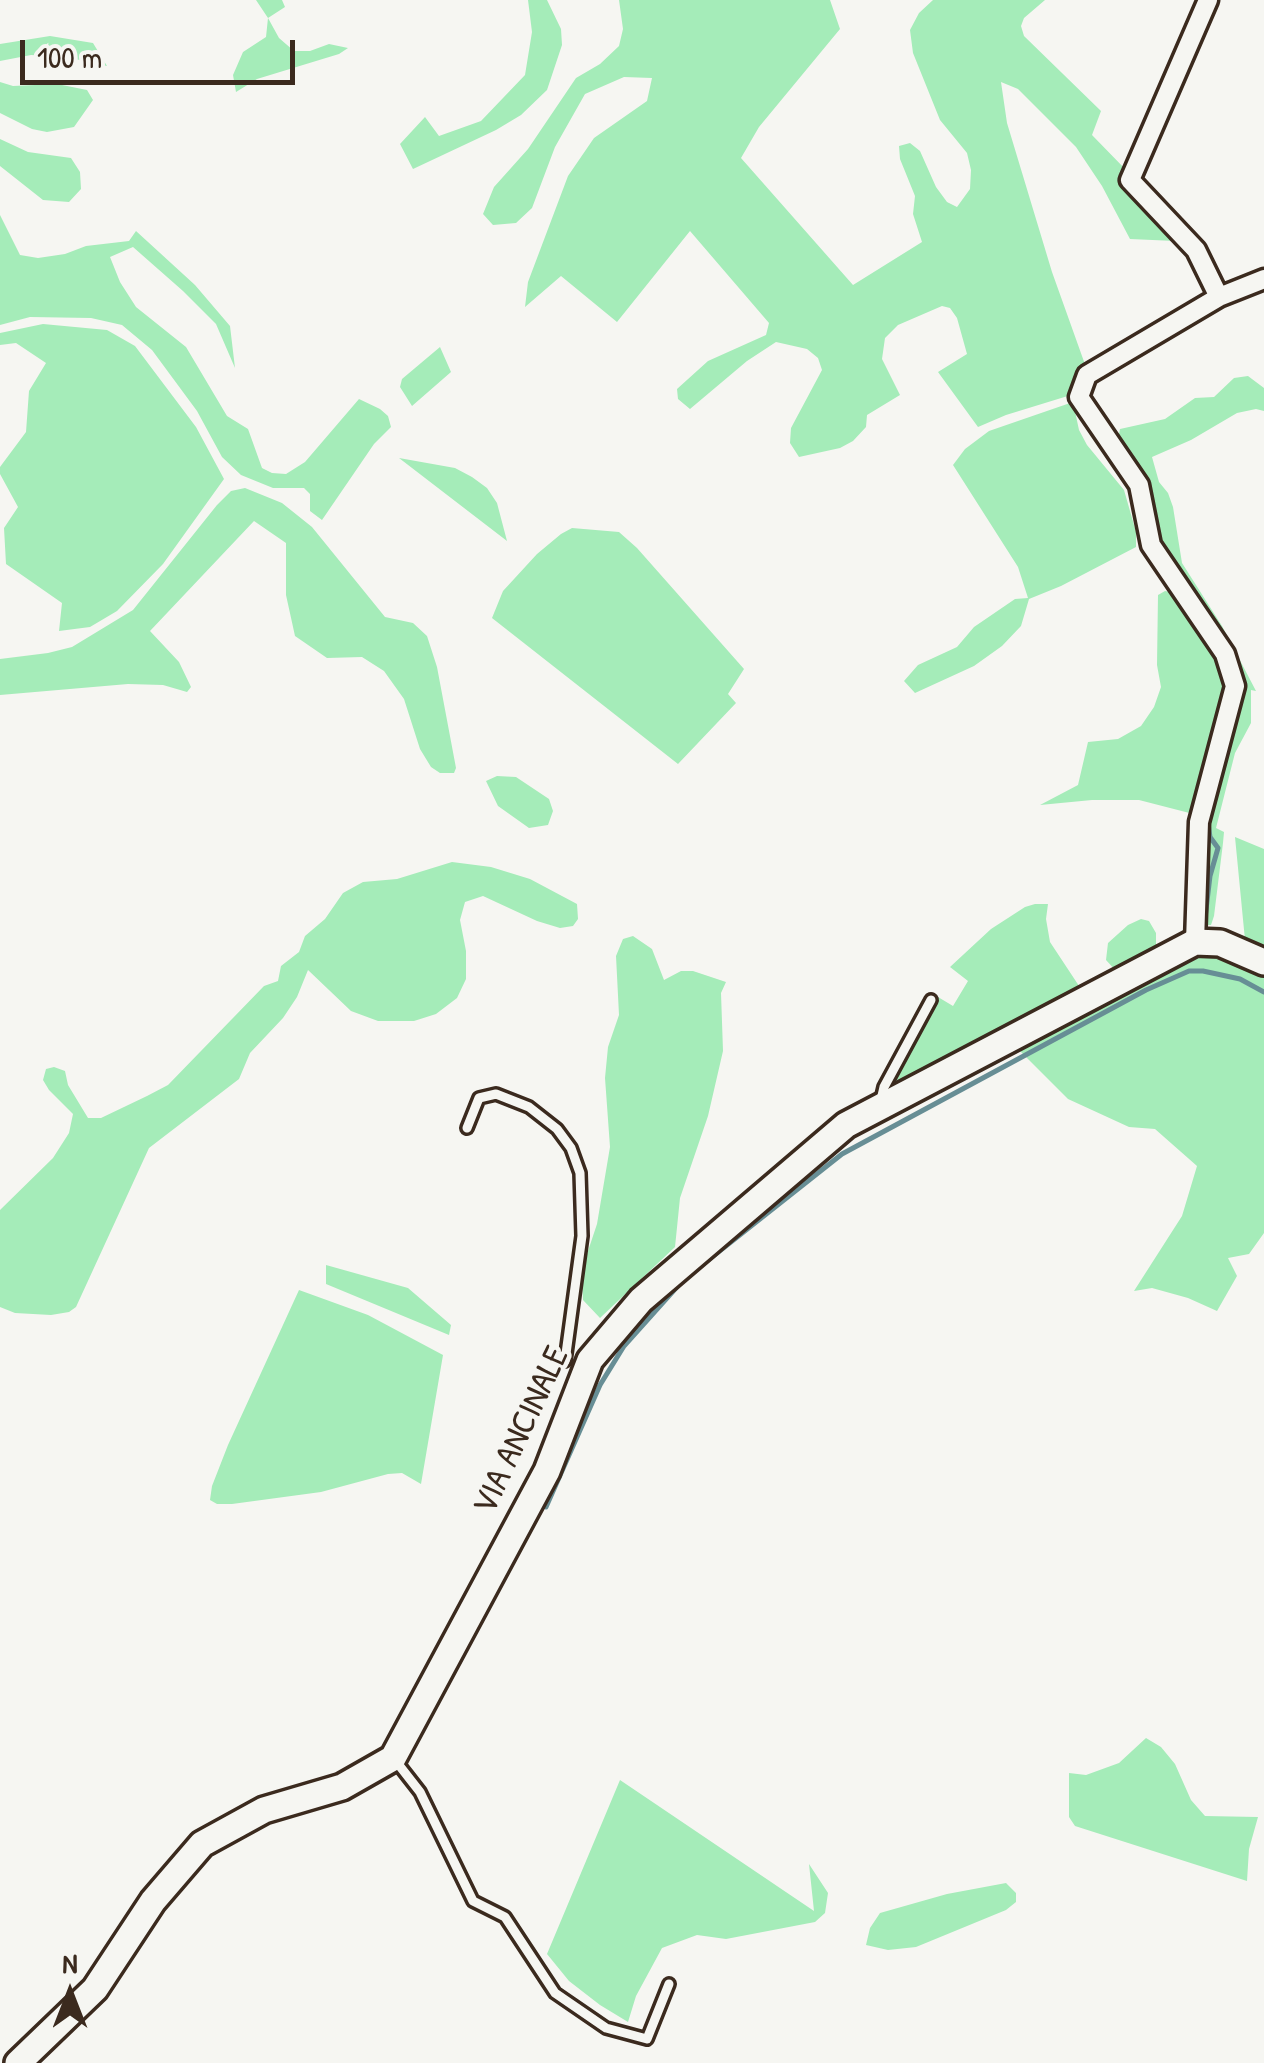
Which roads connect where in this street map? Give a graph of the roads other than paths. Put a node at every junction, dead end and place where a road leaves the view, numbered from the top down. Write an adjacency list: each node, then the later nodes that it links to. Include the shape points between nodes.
1 (1208, 0): 3 (street, via 1130,180 1196,250)
2 (1264, 279): 3 (street)
3 (1219, 297): 4 (street, via 1087,375 1079,397 1139,485 1151,544 1225,654 1235,686 1200,822)
4 (1194, 942): 5 (main road, via 1220,943); 7 (main road, VIA ANCINALE)
5 (1264, 962)
6 (931, 1000): 7 (lane)
7 (878, 1108): 10 (main road, VIA ANCINALE, via 846,1125 641,1300 590,1360 546,1471)
8 (467, 1128): 9 (lane, via 479,1098 496,1094 529,1106 571,1148 580,1173 582,1236)
9 (566, 1361)
10 (393, 1758): 11 (lane, via 420,1792 473,1901 505,1918 554,1993 606,2028 647,2039); 12 (main road, via 342,1787 264,1810 202,1844 153,1901 95,1989)
11 (669, 1984)
12 (18, 2063)

